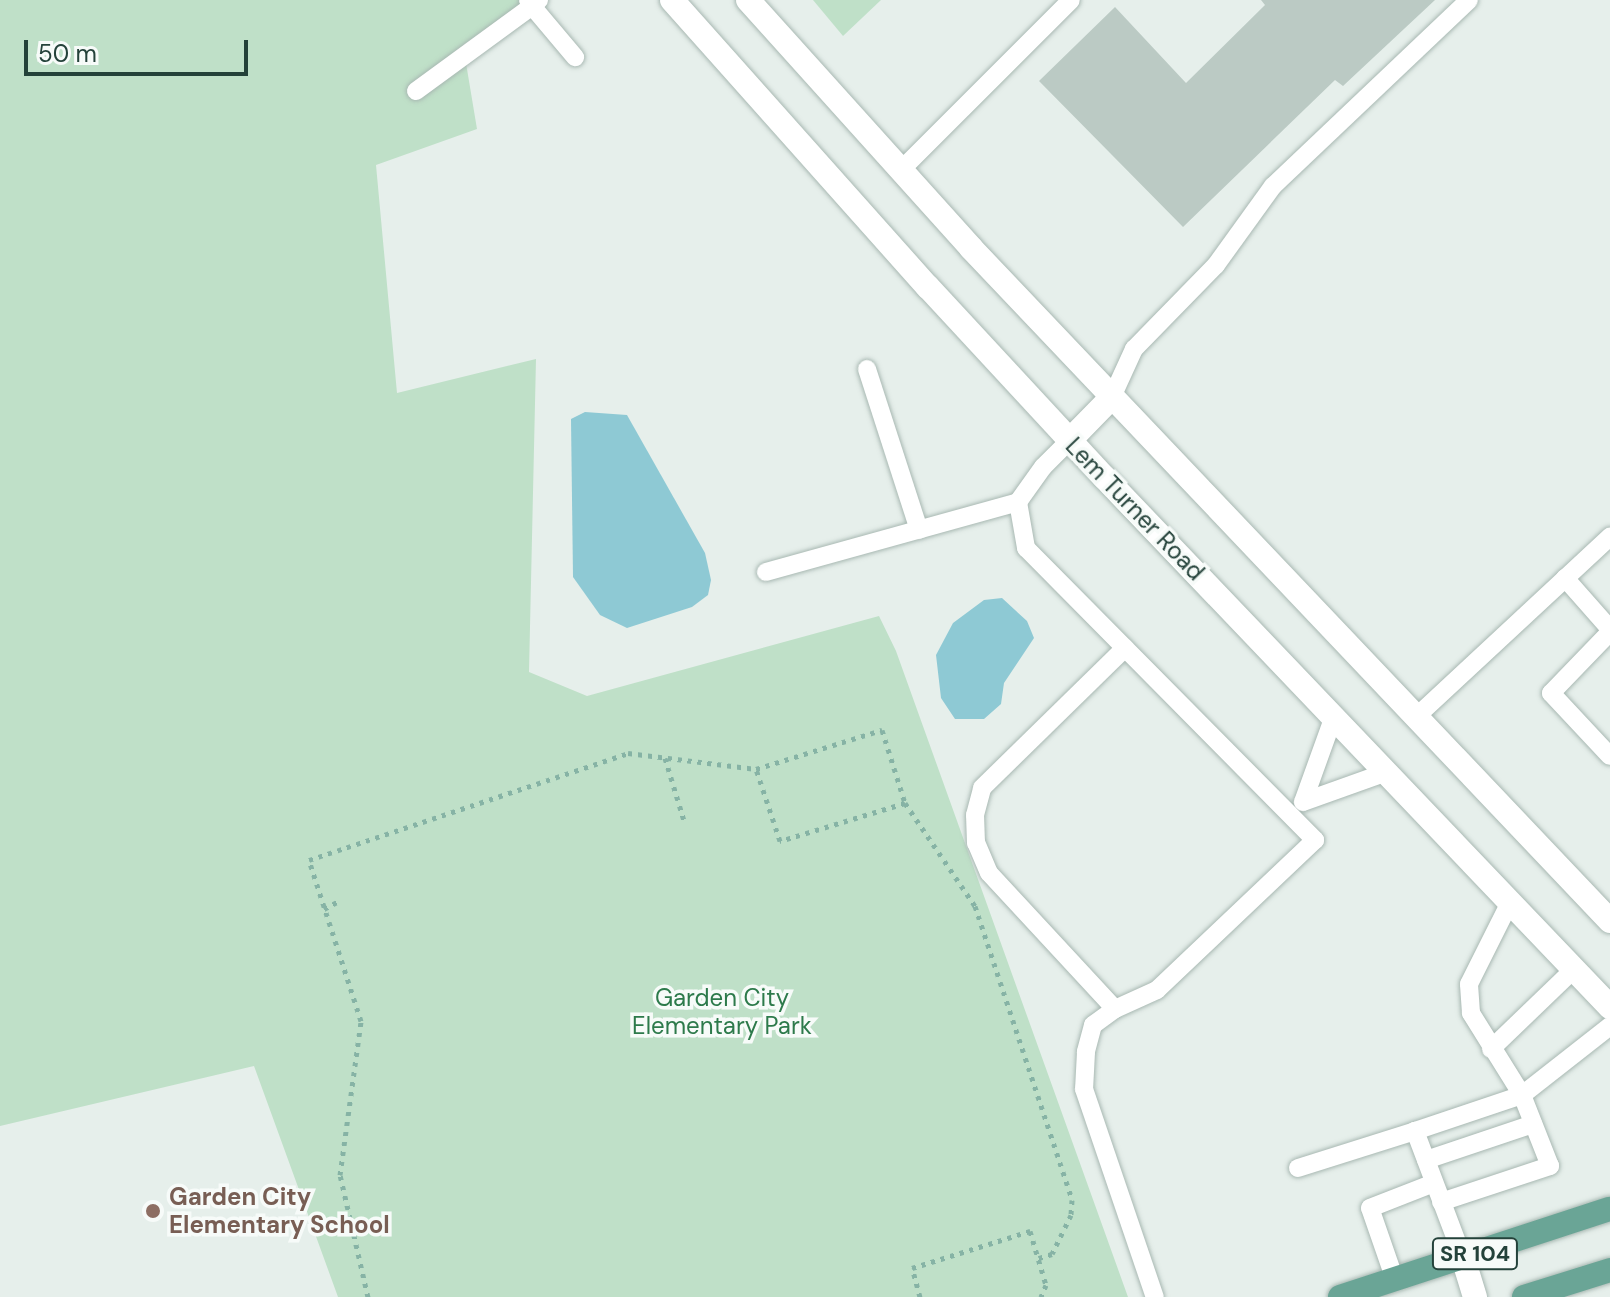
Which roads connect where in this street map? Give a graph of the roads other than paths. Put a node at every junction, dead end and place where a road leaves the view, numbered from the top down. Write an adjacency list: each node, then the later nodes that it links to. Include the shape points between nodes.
1 (672, 0): 11 (main road, Lem Turner Road)
2 (748, 0): 8 (main road)
3 (1071, 0): 8 (lane)
4 (1469, 0): 10 (lane, via 1273,186 1216,265 1134,349)
5 (533, 2): 6 (lane); 7 (lane)
6 (575, 57)
7 (416, 91)
8 (901, 170): 10 (main road)
9 (867, 369): 13 (lane)
10 (1112, 397): 11 (main road); 20 (main road)
11 (1070, 440): 12 (lane); 19 (main road, Lem Turner Road)
12 (1018, 502): 13 (lane); 18 (lane, via 1026,548)
13 (919, 530): 15 (lane)
14 (1610, 537): 16 (lane)
15 (766, 572)
16 (1565, 578): 17 (lane); 20 (lane)
17 (1610, 631): 21 (lane, via 1551,693)
18 (1125, 648): 23 (lane); 28 (lane, via 982,788 975,815 976,843 989,873)
19 (1334, 716): 22 (main road, Lem Turner Road); 23 (lane)
20 (1416, 717): 25 (main road)
21 (1610, 756)
22 (1387, 772): 23 (lane); 24 (main road, Lem Turner Road)
23 (1296, 807): 28 (lane, via 1315,840 1157,990)
24 (1510, 902): 26 (main road, Lem Turner Road); 30 (lane, via 1469,984 1471,1013)
25 (1610, 921)
26 (1574, 969): 27 (main road, Lem Turner Road); 30 (lane)
27 (1610, 1007)
28 (1115, 1009): 42 (lane, via 1093,1025 1084,1089)
29 (1610, 1026): 31 (lane)
30 (1491, 1049): 31 (lane)
31 (1522, 1095): 32 (lane); 33 (lane)
32 (1533, 1124): 34 (lane); 37 (lane, via 1550,1166)
33 (1415, 1131): 34 (lane); 35 (lane)
34 (1426, 1160): 36 (lane)
35 (1298, 1168)
36 (1434, 1183): 37 (lane); 41 (lane, via 1370,1208)
37 (1441, 1202): 39 (lane)
38 (1610, 1209): 39 (main road, SR 104)
39 (1463, 1258): 41 (main road, SR 104); 44 (main road)
40 (1610, 1270): 45 (main road, SR 104)
41 (1395, 1280): 43 (main road, SR 104)
42 (1155, 1297)
43 (1340, 1297)
44 (1475, 1297)
45 (1524, 1297)

